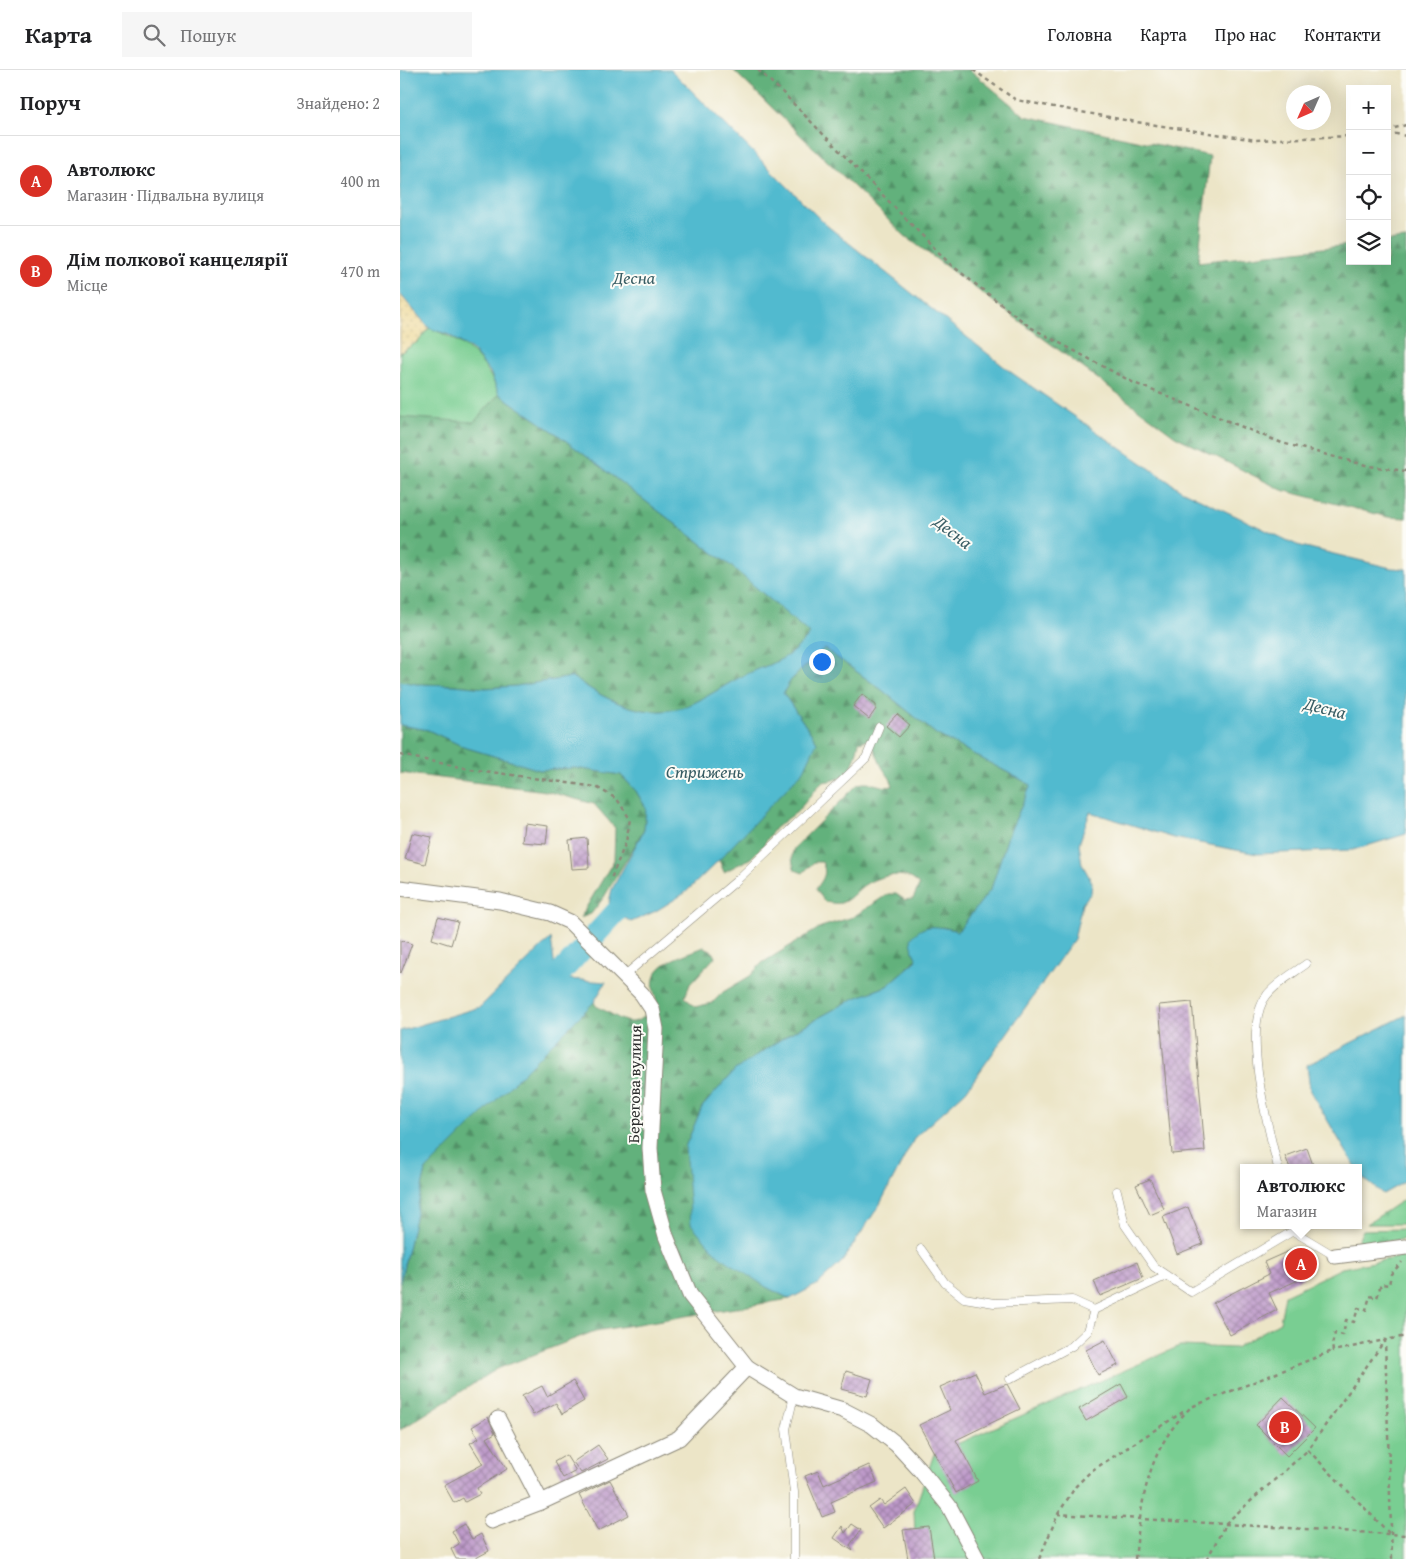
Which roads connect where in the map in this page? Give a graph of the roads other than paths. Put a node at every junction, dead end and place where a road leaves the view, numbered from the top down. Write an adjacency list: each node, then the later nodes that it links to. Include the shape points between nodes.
1 (879, 727): 4 (lane, via 866,758 735,882)
2 (400, 888): 4 (street, Берегова вулиця, via 500,901 550,913 570,922)
3 (1306, 964): 5 (lane, via 1266,995 1256,1019 1258,1078)
4 (621, 972): 14 (street, Берегова вулиця, via 652,1009 656,1029 650,1148 653,1190 666,1236 690,1295)
5 (1277, 1164)
6 (1117, 1191): 12 (lane, via 1125,1226 1154,1267)
7 (1290, 1229): 12 (lane, via 1191,1292)
8 (1294, 1229): 11 (lane)
9 (1406, 1247): 11 (street)
10 (921, 1249): 13 (lane, via 945,1283 964,1298 994,1303 1072,1300)
11 (1335, 1256)
12 (1166, 1276): 13 (lane)
13 (1094, 1310): 15 (lane, via 1088,1331 1072,1346)
14 (747, 1367): 16 (street, Берегова вулиця); 18 (street, via 679,1438)
15 (1010, 1379)
16 (794, 1396): 20 (lane, via 786,1429 794,1492); 21 (street, Берегова вулиця, via 843,1410 872,1424 896,1444 950,1506)
17 (498, 1419): 18 (street)
18 (541, 1502): 19 (street)
19 (492, 1521)
20 (794, 1559)
21 (977, 1559)

